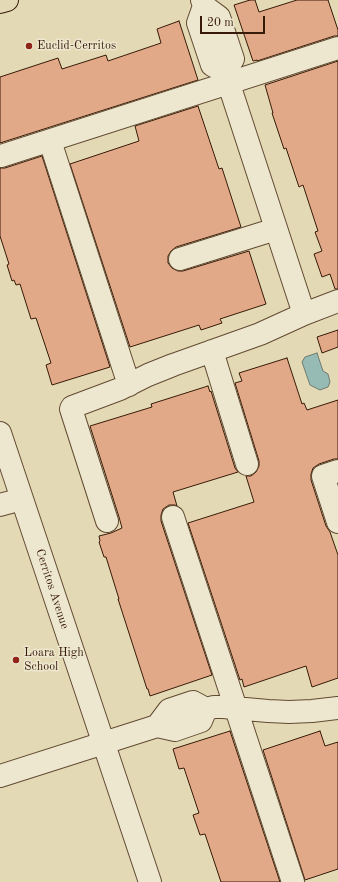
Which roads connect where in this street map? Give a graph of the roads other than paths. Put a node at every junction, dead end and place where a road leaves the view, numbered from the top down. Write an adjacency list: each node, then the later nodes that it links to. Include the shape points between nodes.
1 (7, 0): 2 (main road)
2 (0, 2)
3 (203, 3): 5 (street, via 218,17 233,59)
4 (338, 48): 5 (street)
5 (227, 77): 6 (street); 8 (street)
6 (50, 141): 7 (street); 13 (street)
7 (1, 156)
8 (276, 229): 9 (street); 11 (street)
9 (180, 259)
10 (338, 301): 11 (street)
11 (304, 314): 12 (street, via 260,334)
12 (212, 351): 13 (street); 15 (street)
13 (129, 385): 20 (street, via 71,409)
14 (0, 433): 17 (street, Cerritos Avenue)
15 (247, 464)
16 (338, 471): 21 (street, via 323,476)
17 (22, 499): 18 (street); 24 (street, Cerritos Avenue)
18 (0, 506)
19 (173, 517): 22 (street)
20 (107, 521)
21 (338, 522)
22 (235, 708): 23 (street, via 289,712); 24 (street, via 206,709 193,702 169,710 157,726); 27 (street)
23 (338, 708)
24 (103, 742): 25 (street); 26 (street, Cerritos Avenue)
25 (0, 776)
26 (150, 882)
27 (293, 882)

